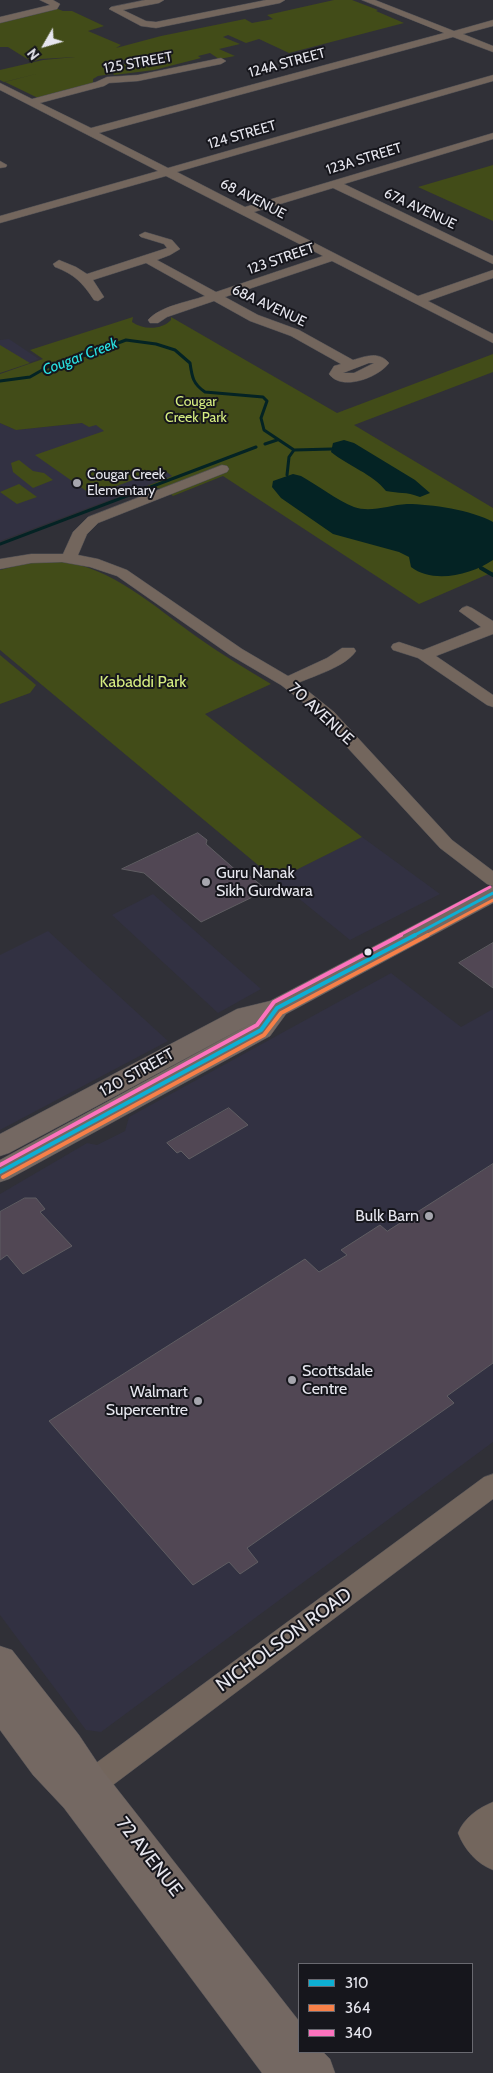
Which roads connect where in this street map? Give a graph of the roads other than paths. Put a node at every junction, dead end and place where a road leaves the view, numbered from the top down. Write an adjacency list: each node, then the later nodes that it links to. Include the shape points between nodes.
1 (45, 0): 6 (street, via 55,4 54,7)
2 (159, 0): 5 (street)
3 (279, 0): 5 (street, via 150,24 114,9)
4 (367, 0): 8 (street)
5 (146, 1)
6 (0, 20)
7 (493, 23): 8 (street, 124A STREET)
8 (455, 34): 9 (street); 14 (street, 124A STREET)
9 (493, 49)
10 (221, 61): 13 (street, 125 STREET, via 138,78 106,80)
11 (493, 78): 16 (street, 124 STREET)
12 (0, 86): 13 (street, 68 AVENUE)
13 (31, 102): 14 (street, 68 AVENUE)
14 (89, 132): 16 (street, 68 AVENUE)
15 (493, 136): 17 (street, 123A STREET)
16 (168, 172): 18 (street, 68 AVENUE); 19 (street, 124 STREET)
17 (334, 184): 18 (street, 123A STREET); 23 (street, 67A AVENUE)
18 (244, 211): 21 (street, 68 AVENUE)
19 (3, 221)
20 (145, 236): 22 (street, via 168,242 174,249)
21 (333, 257): 28 (street, 123 STREET); 29 (street, 68 AVENUE)
22 (148, 259): 26 (street); 28 (street, 68A AVENUE)
23 (493, 260)
24 (60, 264): 26 (street)
25 (493, 274): 29 (street)
26 (86, 278): 27 (street)
27 (98, 297)
28 (215, 297): 30 (street, 123 STREET); 32 (street, 68A AVENUE, via 254,318 294,333)
29 (418, 300): 31 (street, 68 AVENUE)
30 (154, 320)
31 (493, 339)
32 (352, 365)
33 (222, 469): 34 (street, via 93,520 80,532)
34 (69, 558): 35 (street, 70 AVENUE, via 20,559); 41 (street, 70 AVENUE, via 105,565 122,573 236,652)
35 (0, 564)
36 (467, 611): 37 (street)
37 (493, 628): 40 (street)
38 (399, 647): 40 (street)
39 (348, 651): 41 (street)
40 (424, 655): 42 (street)
41 (287, 682): 43 (street, 70 AVENUE, via 328,716 446,844)
42 (493, 702)
43 (493, 880)
44 (493, 893): 45 (main road, 120 STREET)
45 (277, 1008): 46 (main road, 120 STREET, via 246,1015); 47 (main road, 120 STREET, via 261,1030)
46 (0, 1146)
47 (0, 1172)
48 (493, 1485): 51 (street, NICHOLSON ROAD)
49 (0, 1661): 51 (main road, 72 AVENUE, via 67,1747)
50 (0, 1703): 51 (main road, 72 AVENUE, via 41,1757)
51 (84, 1789): 54 (main road, 72 AVENUE); 56 (main road, 72 AVENUE)
52 (483, 1825): 53 (street)
53 (493, 1856)
54 (298, 2051)
55 (300, 2053): 57 (main road, 72 AVENUE)
56 (286, 2073)
57 (316, 2073)

